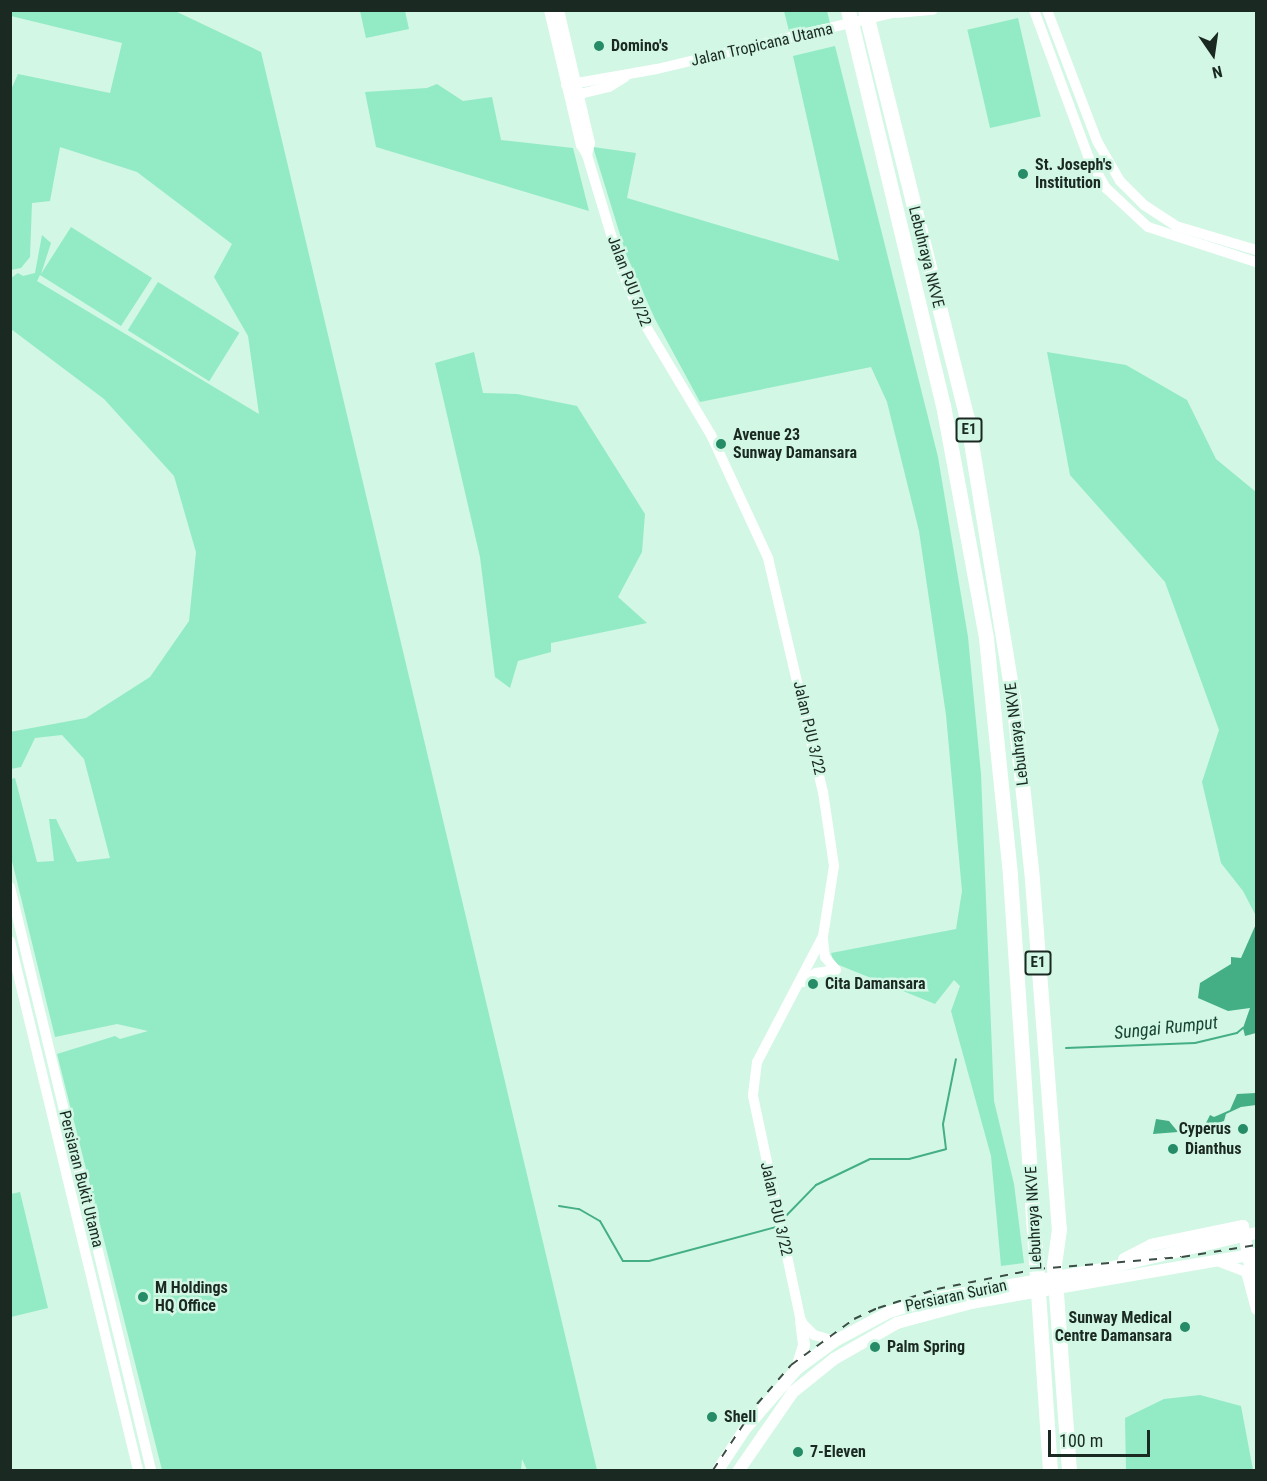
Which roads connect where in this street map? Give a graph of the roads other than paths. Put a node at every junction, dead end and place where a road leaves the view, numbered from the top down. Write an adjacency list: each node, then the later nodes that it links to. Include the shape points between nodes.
1 (549, 10): 9 (street, Jalan PJU 3/22)
2 (559, 10): 9 (street, Jalan PJU 3/22)
3 (848, 10): 34 (highway, Lebuhraya NKVE / E1, via 943,405 986,638 1010,876)
4 (866, 10): 35 (highway, Lebuhraya NKVE / E1, via 967,418 1013,698 1059,1229 1054,1266)
5 (933, 10): 8 (street, Jalan Tropicana Utama)
6 (1034, 10): 11 (street, via 1088,156 1106,188 1148,227)
7 (1047, 10): 10 (street, via 1098,141 1120,181 1144,205 1176,226)
8 (901, 12): 9 (street, Jalan Tropicana Utama, via 627,76 609,87)
9 (573, 90): 13 (street, Jalan PJU 3/22, via 581,145 622,272 644,323 711,435 768,558 829,827 833,876)
10 (1257, 250)
11 (1257, 262)
12 (10, 887): 29 (street, Persiaran Bukit Utama)
13 (823, 936): 15 (street, Jalan PJU 3/22); 15 (street, via 825,957 836,970 816,973)
14 (10, 941): 28 (street, Persiaran Bukit Utama)
15 (801, 984): 24 (street, Jalan PJU 3/22, via 764,1048 753,1088)
16 (1257, 1233): 19 (main road, Persiaran Surian)
17 (1257, 1254): 18 (main road, Persiaran Surian)
18 (1216, 1261): 19 (main road, Persiaran Surian); 20 (street)
19 (1110, 1270): 21 (main road, Persiaran Surian); 22 (main road, via 1151,1245 1243,1226)
20 (1253, 1274): 23 (street)
21 (971, 1297): 25 (main road, Persiaran Surian, via 889,1312); 27 (main road, Persiaran Surian, via 897,1323 834,1359 793,1392)
22 (1257, 1301)
23 (1257, 1310)
24 (801, 1322): 25 (street); 26 (main road, via 804,1344)
25 (831, 1344): 26 (main road, Persiaran Surian); 31 (main road, via 768,1413)
26 (797, 1369): 30 (main road, Persiaran Surian, via 745,1429)
27 (750, 1453): 32 (main road, Persiaran Surian); 33 (main road)
28 (138, 1470)
29 (151, 1470)
30 (718, 1470)
31 (730, 1470)
32 (739, 1470)
33 (745, 1470)
34 (1050, 1470)
35 (1069, 1470)

